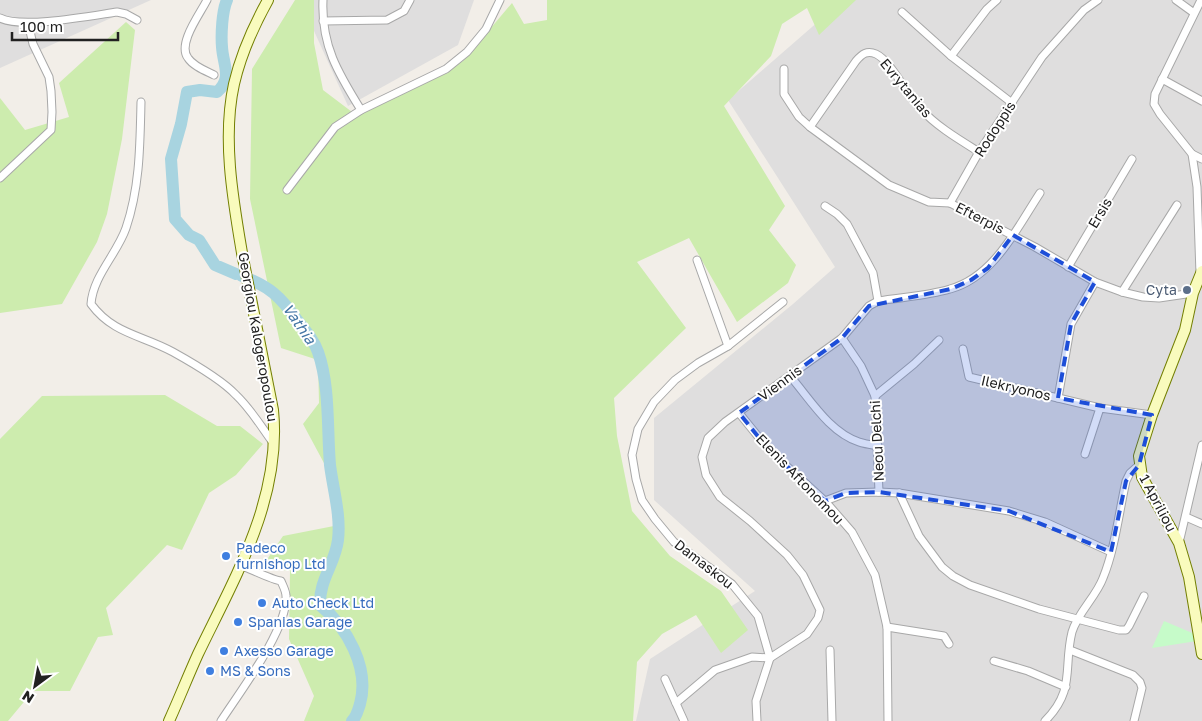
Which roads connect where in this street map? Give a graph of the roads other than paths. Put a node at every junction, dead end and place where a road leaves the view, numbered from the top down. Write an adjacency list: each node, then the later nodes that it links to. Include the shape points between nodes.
1 (206, 0): 18 (street, via 184,50 188,59)
2 (268, 0): 54 (street, Georgiou Kalogeropoulou, via 241,56 234,86 230,174 273,410)
3 (323, 0): 14 (street)
4 (410, 0): 14 (street, via 404,11 387,20)
5 (500, 0): 23 (street, via 486,29 467,52 446,69)
6 (997, 0): 16 (street)
7 (1098, 0): 22 (street, Rodoppis, via 1084,10 1042,57)
8 (1176, 0): 11 (street)
9 (1201, 0): 11 (street)
10 (902, 12): 16 (street)
11 (1194, 13): 19 (street)
12 (0, 18): 15 (street)
13 (137, 20): 15 (street, via 117,12)
14 (323, 21): 23 (street, via 328,48 338,72)
15 (28, 23): 29 (street, via 52,91 51,130)
16 (950, 56): 22 (street)
17 (784, 69): 24 (street, Efterpis, via 784,94)
18 (214, 75)
19 (1162, 79): 20 (street); 26 (street, via 1154,104)
20 (1202, 101)
21 (141, 102): 54 (street, via 140,163 130,213 125,230 92,291 91,304 114,327 171,351 236,395)
22 (1012, 103): 25 (street, Rodoppis)
23 (361, 110): 30 (street, via 335,127)
24 (810, 127): 25 (street, Evrytanias, via 856,61 870,52 878,55 937,125); 32 (street, Efterpis, via 889,185 930,202)
25 (978, 152): 32 (street, Rodoppis)
26 (1192, 154): 28 (street); 38 (street)
27 (1132, 159): 37 (street, Ersis)
28 (1202, 159)
29 (0, 178)
30 (288, 190)
31 (1040, 193): 35 (street)
32 (950, 203): 35 (street, Efterpis)
33 (1177, 205): 40 (street)
34 (826, 206): 42 (street, via 847,224 873,273)
35 (1013, 234): 37 (street, Efterpis); 42 (street, via 988,268 971,280 951,289)
36 (697, 260): 46 (street)
37 (1068, 267): 39 (street, Efterpis)
38 (1201, 272): 41 (street, 1 Apriliou)
39 (1095, 282): 40 (street, Efterpis); 50 (street, Ilekryonos, via 1071,324)
40 (1122, 292): 41 (street, Efterpis, via 1159,298)
41 (1193, 293): 53 (street, 1 Apriliou, via 1185,330)
42 (878, 301): 44 (street, Viennis, via 869,306)
43 (784, 302): 46 (street, Damaskou)
44 (842, 338): 48 (street, Viennis); 49 (street, Neou Delchi, via 861,366)
45 (938, 340): 49 (street)
46 (728, 346): 75 (street, Damaskou, via 675,380 654,402 638,429 632,454 642,500 674,542 732,584 758,616)
47 (963, 349): 50 (street, Ilekryonos, via 969,377)
48 (790, 376): 52 (street, Viennis); 56 (street, via 843,435)
49 (875, 396): 56 (street, Neou Delchi)
50 (1058, 398): 51 (street)
51 (1100, 408): 53 (street); 57 (street)
52 (740, 413): 61 (street, Elenis Aftonomou, via 769,450); 75 (street, Viennis, via 708,438 702,457 706,475 720,496 787,555 803,575 820,610 807,634)
53 (1152, 415): 58 (street, 1 Apriliou)
54 (274, 445): 66 (street, Georgiou Kalogeropoulou, via 268,491)
55 (1202, 445): 62 (street)
56 (878, 446): 59 (street, Neou Delchi)
57 (1085, 454)
58 (1139, 465): 64 (street, 1 Apriliou, via 1142,477); 65 (street, via 1126,481)
59 (879, 492): 60 (street); 61 (street, via 846,493)
60 (899, 493): 65 (street, via 1009,511 1045,522); 68 (street, via 919,536 942,567 953,576 1040,609)
61 (825, 501): 69 (street, Elenis Aftonomou, via 852,532 875,575)
62 (1186, 517): 63 (street); 64 (street)
63 (1202, 524)
64 (1179, 543): 70 (street, 1 Apriliou)
65 (1111, 552): 68 (street, via 1103,578)
66 (240, 565): 80 (street, Georgiou Kalogeropoulou); 81 (street, via 281,581 286,595 285,609 267,650)
67 (1144, 596): 68 (street, via 1126,630)
68 (1079, 618): 73 (street, via 1073,630)
69 (887, 627): 71 (street, via 944,636); 85 (street, Elenis Aftonomou)
70 (1200, 637): 74 (street, 1 Apriliou)
71 (949, 644)
72 (830, 650): 84 (street)
73 (1070, 650): 78 (street); 87 (street, via 1133,675 1140,682 1142,688)
74 (1202, 654)
75 (770, 658): 79 (street, via 752,657 715,670); 83 (street, via 756,701)
76 (994, 661): 78 (street)
77 (665, 680): 79 (street)
78 (1066, 687): 86 (street, via 1064,696)
79 (676, 703): 82 (street)
80 (170, 721)
81 (221, 721)
82 (684, 721)
83 (757, 721)
84 (832, 721)
85 (888, 721)
86 (1045, 721)
87 (1134, 721)

